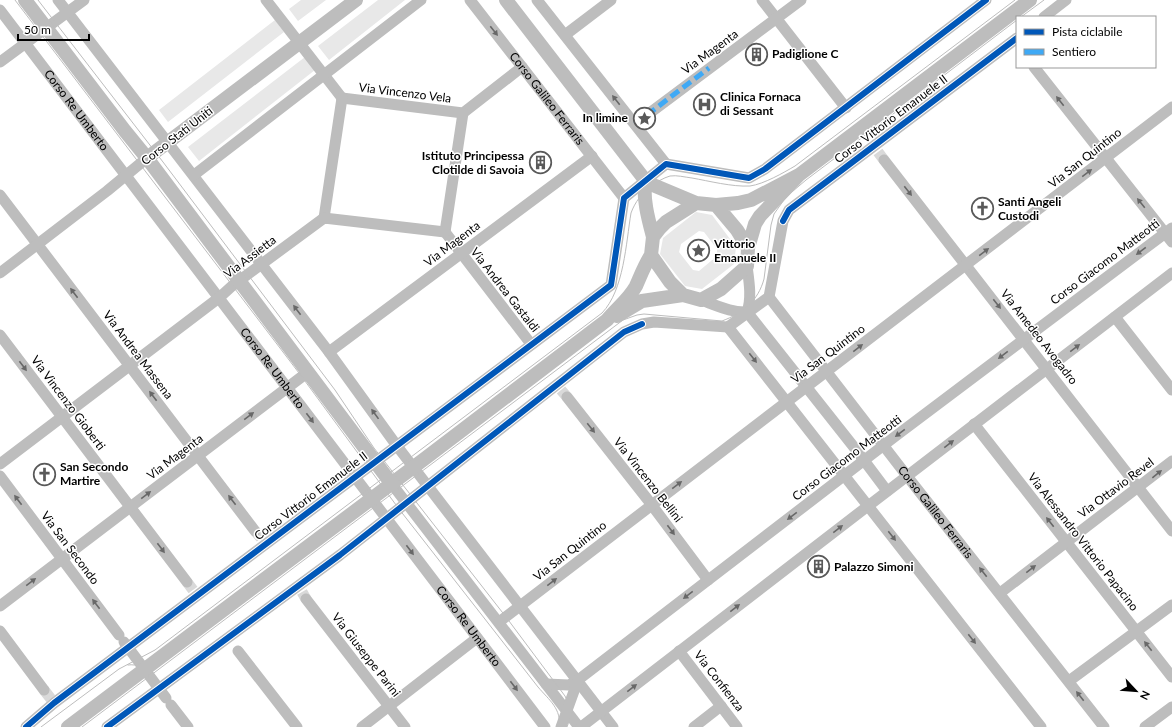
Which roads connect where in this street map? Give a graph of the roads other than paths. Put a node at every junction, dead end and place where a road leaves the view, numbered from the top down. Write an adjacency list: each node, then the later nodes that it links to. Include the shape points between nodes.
1 (25, 0): 20 (main road)
2 (58, 0): 17 (street)
3 (84, 0): 17 (street)
4 (266, 0): 24 (street)
5 (356, 0): 24 (main road, Corso Stati Uniti)
6 (421, 0): 28 (street)
7 (470, 0): 26 (street, Corso Galileo Ferraris, one-way to 26)
8 (506, 0): 43 (main road)
9 (537, 0): 21 (street)
10 (611, 0): 21 (street)
11 (762, 0): 19 (street)
12 (801, 0): 19 (street, Via Magenta)
13 (986, 0): 31 (street)
14 (1030, 0): 41 (main road, Corso Vittorio Emanuele II)
15 (1066, 0): 18 (street)
16 (0, 10): 23 (street, Corso Re Umberto)
17 (68, 12): 20 (street); 34 (street)
18 (1045, 16)
19 (776, 18): 31 (street); 33 (street, Via Magenta)
20 (46, 28): 23 (street); 37 (main road)
21 (565, 35): 33 (street, one-way to 21)
22 (1016, 41): 35 (street, Corso Vittorio Emanuele II)
23 (26, 43): 25 (street); 42 (street, Corso Re Umberto)
24 (299, 43): 28 (street); 34 (main road, Corso Stati Uniti)
25 (0, 62)
26 (522, 67): 32 (street, Via Vincenzo Vela); 36 (street, Corso Galileo Ferraris)
27 (1035, 68): 38 (street, one-way to 27)
28 (325, 76): 29 (street); 40 (street)
29 (342, 98): 32 (street, Via Vincenzo Vela); 48 (street, Via Vincenzo Vela)
30 (1172, 107): 38 (street, Via San Quintino)
31 (846, 108): 39 (street, via 765,169 748,178)
32 (463, 113): 50 (street)
33 (635, 124): 39 (street)
34 (169, 142): 37 (main road, Corso Stati Uniti); 40 (street)
35 (879, 153): 58 (street, Via Amedeo Avogadro, one-way to 58); 64 (street, Corso Vittorio Emanuele II, via 789,210 782,221)
36 (592, 156): 45 (street, Corso Galileo Ferraris); 55 (street, Via Magenta)
37 (147, 158): 42 (street, Corso Stati Uniti); 62 (main road)
38 (1105, 158): 49 (street, one-way to 38); 58 (street, Via San Quintino, one-way to 38)
39 (666, 164): 43 (street)
40 (194, 175): 57 (street)
41 (799, 175): 47 (main road, Corso Vittorio Emanuele II, via 751,200); 54 (main road, Corso Vittorio Emanuele II, via 760,216)
42 (126, 176): 53 (street, Corso Stati Uniti); 65 (street, Corso Re Umberto)
43 (645, 180): 45 (street); 46 (main road); 51 (main road, via 647,214)
44 (0, 195): 53 (street, Via Andrea Massena)
45 (624, 198): 73 (street, Corso Vittorio Emanuele II, via 611,285)
46 (696, 203): 47 (main road); 51 (main road, via 666,222)
47 (716, 205): 54 (main road)
48 (324, 218): 50 (street); 57 (street, Via Assietta)
49 (1169, 230): 52 (street); 72 (street, Corso Giacomo Matteotti, one-way to 72)
50 (445, 232): 55 (street, Via Andrea Gastaldi)
51 (653, 237): 56 (main road)
52 (1172, 242)
53 (38, 244): 60 (street, Corso Stati Uniti); 75 (street, Via Andrea Massena, one-way to 53)
54 (748, 248): 59 (main road)
55 (461, 254): 73 (street, Via Andrea Gastaldi); 74 (street, Via Magenta)
56 (651, 255): 63 (main road, via 670,282); 69 (main road, via 636,286)
57 (262, 264): 62 (street, Via Assietta); 74 (street, one-way to 57)
58 (966, 265): 72 (street, Via Amedeo Avogadro, one-way to 72); 78 (street, Via San Quintino, one-way to 58)
59 (747, 266): 66 (main road, via 721,289); 67 (street, via 750,288)
60 (0, 273)
61 (1172, 273): 68 (street)
62 (239, 281): 65 (street, Via Assietta); 77 (main road)
63 (683, 295): 66 (main road); 69 (main road, via 642,300)
64 (768, 297): 67 (street); 78 (street, Corso Galileo Ferraris)
65 (220, 298): 75 (street, Via Assietta); 80 (street, Corso Re Umberto)
66 (701, 300): 67 (street, via 719,307)
67 (747, 312): 70 (street); 79 (street, Corso Galileo Ferraris)
68 (1115, 317): 76 (street, one-way to 68); 81 (street)
69 (607, 320): 93 (main road)
70 (728, 328): 82 (street, via 654,322 642,324 624,332); 83 (street, one-way to 83)
71 (0, 335): 84 (street, Via Vincenzo Gioberti, one-way to 84)
72 (1024, 339): 76 (street, Via Amedeo Avogadro); 87 (street, Corso Giacomo Matteotti, one-way to 87)
73 (531, 344): 86 (street, Corso Vittorio Emanuele II)
74 (329, 352): 86 (street, one-way to 74)
75 (130, 365): 84 (street, Via Assietta); 88 (street, Via Andrea Massena, one-way to 75)
76 (1047, 369): 85 (street); 100 (street, Via Amedeo Avogadro)
77 (308, 372): 80 (street, Via Magenta); 90 (main road)
78 (827, 372): 79 (street, Via San Quintino); 87 (street, Corso Galileo Ferraris)
79 (807, 387): 83 (street, Via San Quintino); 89 (street, Corso Galileo Ferraris)
80 (287, 388): 88 (street, Via Magenta, one-way to 80); 97 (street, Corso Re Umberto, one-way to 97)
81 (1172, 390)
82 (561, 391): 99 (street); 104 (street, Via Vincenzo Bellini, one-way to 104)
83 (786, 401): 95 (street); 104 (street, Via San Quintino, one-way to 83)
84 (62, 417): 92 (street, Via Assietta); 106 (street, Via Vincenzo Gioberti)
85 (974, 424): 96 (street, one-way to 85); 110 (street, Via Alessandro Vittorio Papacino, one-way to 85)
86 (397, 446): 90 (street, Corso Vittorio Emanuele II); 93 (street)
87 (884, 446): 89 (street, Corso Giacomo Matteotti); 96 (street, Corso Galileo Ferraris)
88 (198, 455): 106 (street, Via Magenta, one-way to 88); 109 (street, Via Andrea Massena, one-way to 88)
89 (865, 460): 95 (street, Corso Giacomo Matteotti); 101 (street, Corso Galileo Ferraris)
90 (375, 462): 97 (street, Corso Vittorio Emanuele II); 98 (main road)
91 (1172, 462): 100 (street, Via Ottavio Revel, one-way to 91)
92 (0, 464)
93 (414, 467): 98 (main road); 99 (street)
94 (0, 476): 111 (street, Via San Secondo, one-way to 94)
95 (845, 476): 105 (street); 112 (street, Corso Giacomo Matteotti, one-way to 112)
96 (907, 476): 101 (street); 115 (street, Corso Galileo Ferraris, one-way to 96)
97 (355, 478): 102 (street, Corso Re Umberto); 109 (street, Corso Vittorio Emanuele II)
98 (391, 483): 102 (main road); 103 (street)
99 (429, 486): 103 (street); 118 (street)
100 (1138, 488): 108 (street, Via Amedeo Avogadro); 110 (street, Via Ottavio Revel)
101 (888, 491): 105 (street)
102 (371, 498): 107 (street, Corso Re Umberto); 126 (main road)
103 (406, 503): 107 (street); 119 (street)
104 (652, 504): 112 (street, Via Vincenzo Bellini, one-way to 112); 118 (street, Via San Quintino, one-way to 104)
105 (868, 506): 125 (street, one-way to 105); 151 (street, one-way to 151)
106 (130, 507): 111 (street, Via Magenta); 113 (street, Via Vincenzo Gioberti, one-way to 113)
107 (386, 519): 114 (street); 122 (street, Corso Re Umberto, one-way to 122)
108 (1172, 531)
109 (261, 538): 113 (street, Corso Vittorio Emanuele II)
110 (1066, 542): 115 (street, Via Ottavio Revel, one-way to 110); 120 (street, Via Alessandro Vittorio Papacino)
111 (62, 559): 117 (street, Via Magenta, one-way to 111); 123 (street, Via San Secondo, one-way to 111)
112 (708, 580): 128 (street, Corso Giacomo Matteotti, one-way to 128)
113 (192, 589): 123 (street, Corso Vittorio Emanuele II, via 174,613)
114 (302, 592): 124 (street); 134 (street, Via Giuseppe Parini)
115 (1000, 593): 129 (street, Corso Galileo Ferraris)
116 (1172, 605): 120 (street)
117 (0, 606)
118 (521, 606): 119 (street, Via San Quintino); 128 (street)
119 (498, 622): 130 (street)
120 (1136, 631): 127 (street, Via Alessandro Vittorio Papacino, one-way to 120); 129 (street)
121 (0, 632): 132 (street)
122 (477, 638): 134 (street); 145 (street, Corso Re Umberto, one-way to 145)
123 (126, 644): 126 (street, Via San Secondo); 132 (street, Corso Vittorio Emanuele II)
124 (234, 644): 131 (street); 142 (street)
125 (679, 652): 133 (street, Via Confienza); 137 (street, one-way to 125)
126 (144, 669): 131 (street, Via San Secondo); 139 (main road)
127 (1172, 677)
128 (578, 680): 130 (street, via 569,685); 136 (street); 137 (street)
129 (1069, 681): 152 (street, Corso Galileo Ferraris, one-way to 129)
130 (546, 684): 136 (street)
131 (159, 688): 140 (street); 141 (street, Via San Secondo)
132 (50, 698): 138 (street, Corso Vittorio Emanuele II)
133 (721, 706): 149 (street); 150 (street, Via Confienza)
134 (389, 707): 143 (street); 144 (street, Via Giuseppe Parini)
135 (1172, 707): 153 (street)
136 (566, 710): 146 (street); 147 (street)
137 (602, 712): 147 (street); 148 (street)
138 (26, 727)
139 (68, 727)
140 (108, 727)
141 (188, 727)
142 (297, 727)
143 (362, 727)
144 (405, 727)
145 (545, 727)
146 (561, 727)
147 (580, 727)
148 (613, 727)
149 (694, 727)
150 (738, 727)
151 (1041, 727)
152 (1104, 727)
153 (1145, 727)

